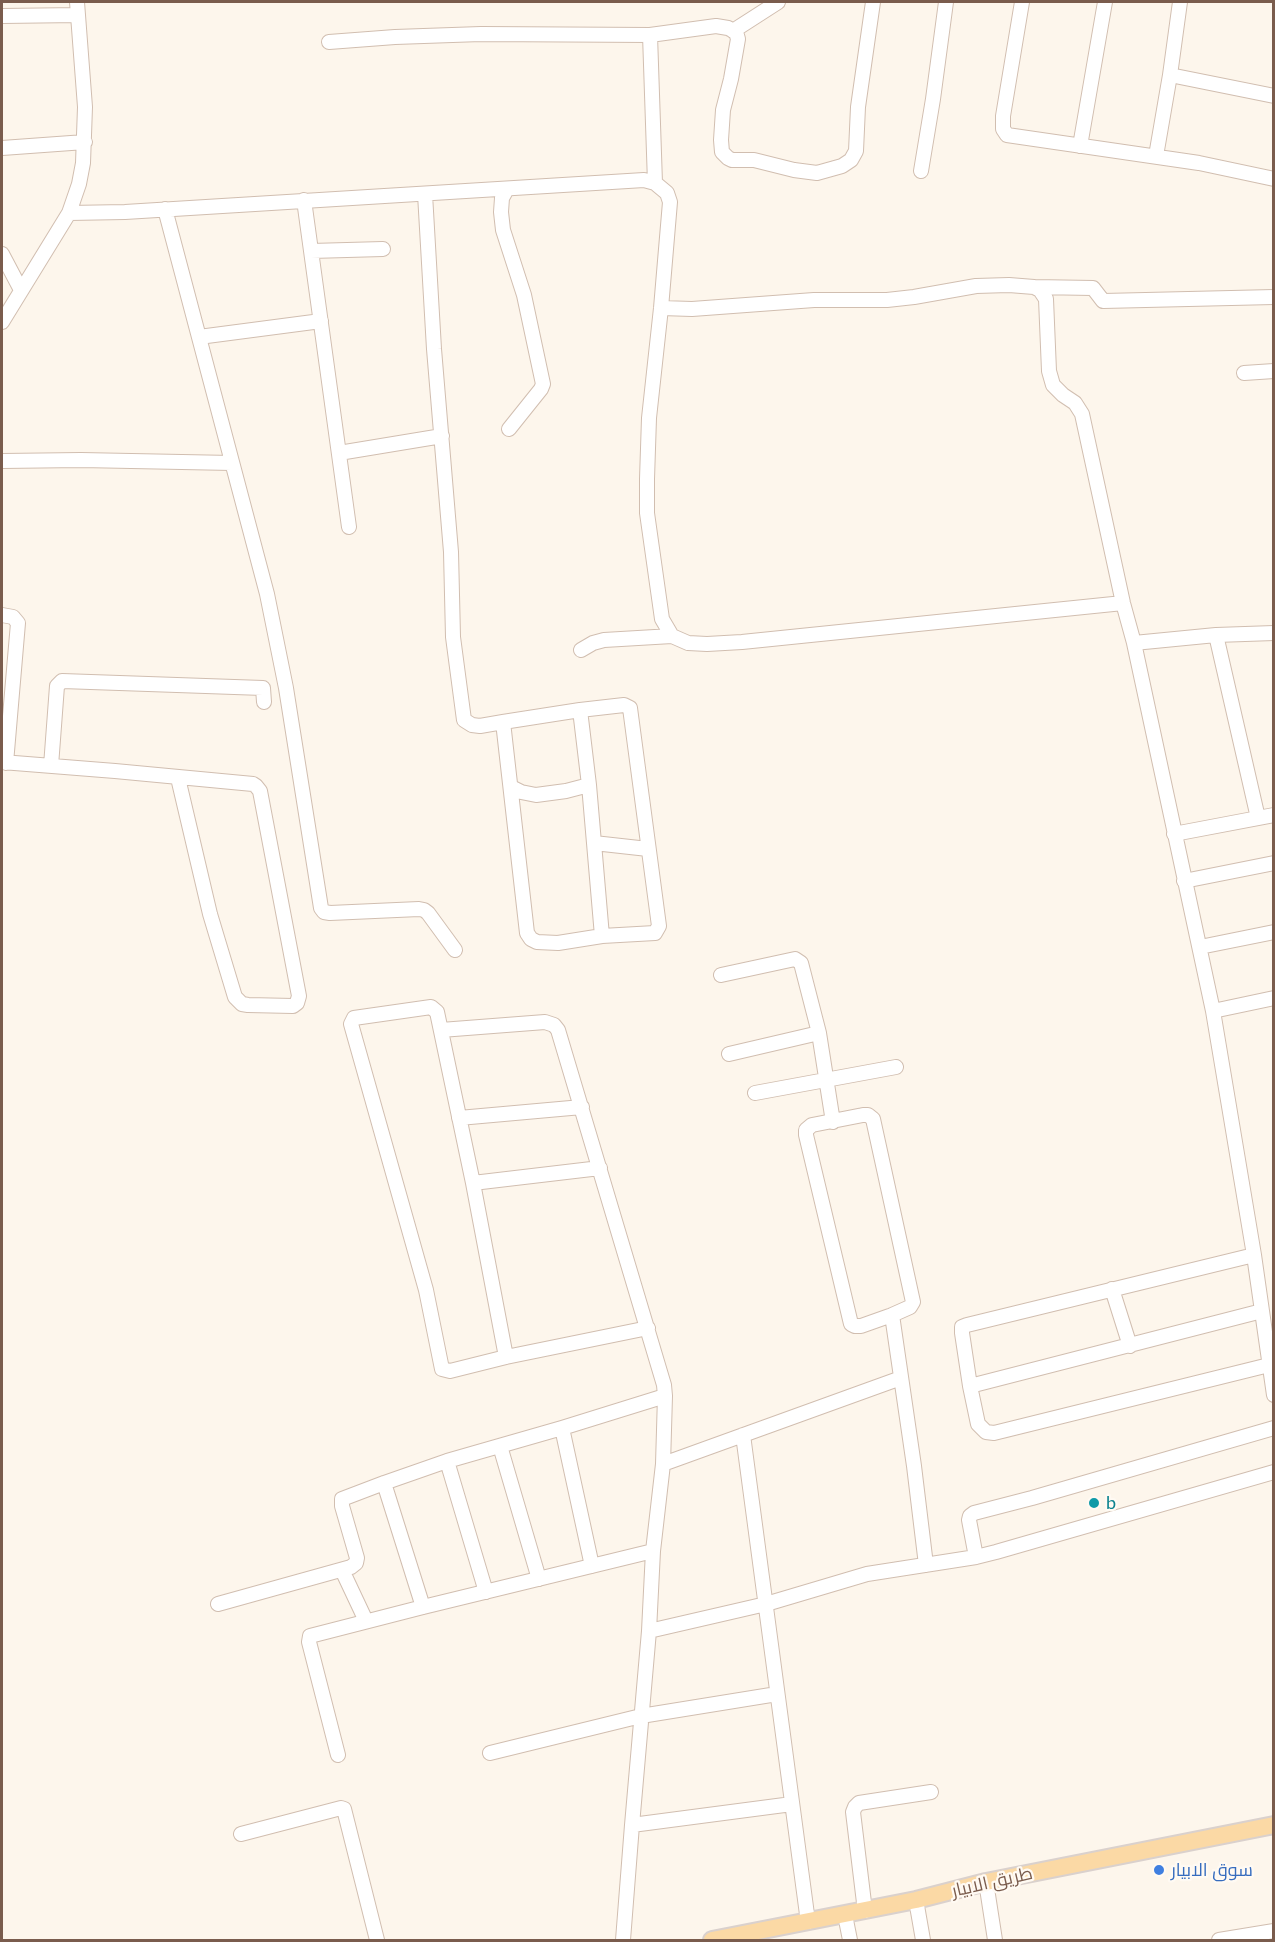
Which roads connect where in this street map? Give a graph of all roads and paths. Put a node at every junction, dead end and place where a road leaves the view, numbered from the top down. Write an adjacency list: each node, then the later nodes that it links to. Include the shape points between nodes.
1 (778, 2): 8 (street)
2 (873, 2): 10 (street, via 858,107 856,151 851,160 830,171 817,173 754,160 732,160 722,152 723,110 738,39)
3 (946, 2): 19 (street)
4 (1022, 2): 16 (street, via 1003,129 1007,135)
5 (1105, 2): 16 (street)
6 (1180, 2): 13 (street)
7 (78, 8): 9 (street); 15 (street)
8 (758, 8): 10 (street)
9 (2, 16)
10 (733, 31): 11 (street, via 716,26)
11 (650, 35): 12 (street, via 481,34); 21 (street)
12 (329, 42)
13 (1170, 75): 14 (street); 18 (street)
14 (1274, 96)
15 (85, 142): 17 (street); 26 (street, via 79,184)
16 (1080, 146): 18 (street)
17 (2, 148)
18 (1156, 156): 20 (street)
19 (921, 171)
20 (1274, 179)
21 (655, 183): 22 (street, via 644,180); 33 (street, via 670,202)
22 (507, 189): 23 (street); 39 (street, via 502,198 503,230 524,295 543,384)
23 (425, 194): 24 (street); 40 (street)
24 (304, 200): 25 (street); 28 (street)
25 (165, 209): 26 (street); 36 (street)
26 (69, 213): 31 (street)
27 (383, 249): 28 (street)
28 (311, 251): 35 (street)
29 (2, 254): 31 (street)
30 (1034, 287): 32 (street, via 1093,288 1103,301); 33 (street, via 976,286 887,300); 45 (street, via 1046,298 1053,385 1076,403 1082,414)
31 (21, 290): 34 (street)
32 (1274, 297)
33 (661, 308): 49 (street, via 649,418 647,513 662,619)
34 (2, 321)
35 (321, 321): 36 (street); 41 (street)
36 (199, 337): 43 (street)
37 (1274, 370): 38 (street)
38 (1244, 373)
39 (509, 429)
40 (442, 436): 41 (street); 54 (street, via 453,637 464,720 480,726)
41 (339, 453): 44 (street)
42 (2, 461): 43 (street)
43 (232, 463): 70 (street, via 270,606 321,908 330,913 424,910)
44 (349, 527)
45 (1123, 603): 49 (street, via 742,642 688,643); 50 (street)
46 (2, 615): 55 (street, via 13,617 18,623)
47 (1274, 633): 48 (street)
48 (1216, 635): 50 (street); 61 (street)
49 (672, 636): 51 (street, via 604,640)
50 (1134, 643): 62 (street)
51 (581, 650)
52 (264, 702): 56 (street, via 263,688 62,681 57,686)
53 (580, 710): 54 (street); 58 (street); 64 (street, via 624,705 630,708)
54 (502, 722): 59 (street)
55 (4, 763): 56 (street)
56 (51, 766): 57 (street)
57 (178, 778): 57 (street, via 253,784 260,790 299,996 293,1006 248,1005 235,997 210,914)
58 (589, 785): 59 (street, via 536,795); 63 (street)
59 (511, 787): 68 (street, via 527,933 537,942 558,943)
60 (1274, 815): 61 (street)
61 (1258, 818): 62 (street)
62 (1174, 834): 66 (street)
63 (594, 843): 64 (street); 68 (street)
64 (648, 849): 68 (street, via 658,931)
65 (1274, 863): 66 (street)
66 (1184, 881): 69 (street)
67 (1274, 932): 69 (street)
68 (602, 936)
69 (1200, 947): 73 (street)
70 (454, 950)
71 (721, 975): 75 (street, via 798,960)
72 (1274, 998): 73 (street)
73 (1213, 1011): 85 (street)
74 (441, 1030): 80 (street, via 545,1022 554,1025); 81 (street); 91 (street, via 437,1012 431,1007 354,1018 351,1024 426,1290 442,1369 450,1371)
75 (819, 1033): 76 (street); 78 (street)
76 (729, 1054)
77 (896, 1067): 78 (street)
78 (825, 1080): 79 (street); 82 (street)
79 (755, 1093)
80 (582, 1107): 81 (street); 83 (street)
81 (459, 1118): 84 (street)
82 (833, 1122): 88 (street, via 863,1115 873,1119 913,1302); 88 (street, via 810,1126 806,1135 851,1324 861,1326)
83 (600, 1168): 84 (street); 89 (street)
84 (473, 1183): 91 (street)
85 (1254, 1255): 86 (street); 87 (street)
86 (1112, 1289): 90 (street); 94 (street, via 962,1327)
87 (1262, 1311): 90 (street); 92 (street)
88 (891, 1315): 93 (street)
89 (648, 1328): 91 (street); 96 (street)
90 (1130, 1346): 94 (street)
91 (506, 1357)
92 (1269, 1365): 94 (street, via 994,1433 986,1432 978,1424); 95 (street)
93 (901, 1378): 99 (street); 107 (street)
94 (970, 1386)
95 (1274, 1395)
96 (665, 1396): 97 (street); 102 (street)
97 (562, 1428): 100 (street); 108 (street)
98 (1274, 1428): 106 (street, via 974,1513 969,1520)
99 (743, 1435): 102 (street); 113 (street)
100 (500, 1446): 101 (street); 110 (street)
101 (447, 1461): 104 (street); 111 (street)
102 (663, 1464): 105 (street)
103 (1274, 1472): 106 (street)
104 (384, 1483): 109 (street, via 342,1499 357,1558 356,1563); 114 (street)
105 (653, 1551): 108 (street); 116 (street)
106 (976, 1557): 107 (street)
107 (926, 1565): 113 (street, via 867,1574)
108 (592, 1566): 110 (street)
109 (342, 1570): 112 (street); 115 (street)
110 (539, 1579): 111 (street)
111 (486, 1592): 114 (street)
112 (218, 1604)
113 (765, 1604): 116 (street); 117 (street)
114 (423, 1607): 115 (street)
115 (366, 1621): 120 (street, via 310,1636)
116 (649, 1631): 118 (street)
117 (777, 1694): 118 (street); 122 (street)
118 (641, 1716): 119 (street); 123 (street)
119 (490, 1753)
120 (338, 1755)
121 (931, 1792): 128 (street, via 859,1803 855,1807)
122 (792, 1804): 123 (street); 130 (street)
123 (632, 1825): 134 (street)
124 (1274, 1825): 126 (main road, طريق الابيار)
125 (241, 1834): 133 (street, via 344,1809)
126 (986, 1882): 127 (main road, طريق الابيار); 138 (street)
127 (916, 1900): 128 (main road, طريق الابيار); 137 (street)
128 (865, 1911): 129 (main road, طريق الابيار)
129 (845, 1915): 130 (main road, طريق الابيار); 136 (street)
130 (808, 1922): 132 (main road, طريق الابيار)
131 (1274, 1931): 139 (street)
132 (771, 1935): 135 (main road, طريق الابيار)
133 (377, 1941)
134 (624, 1941)
135 (712, 1941)
136 (850, 1941)
137 (923, 1941)
138 (995, 1941)
139 (1220, 1941)

